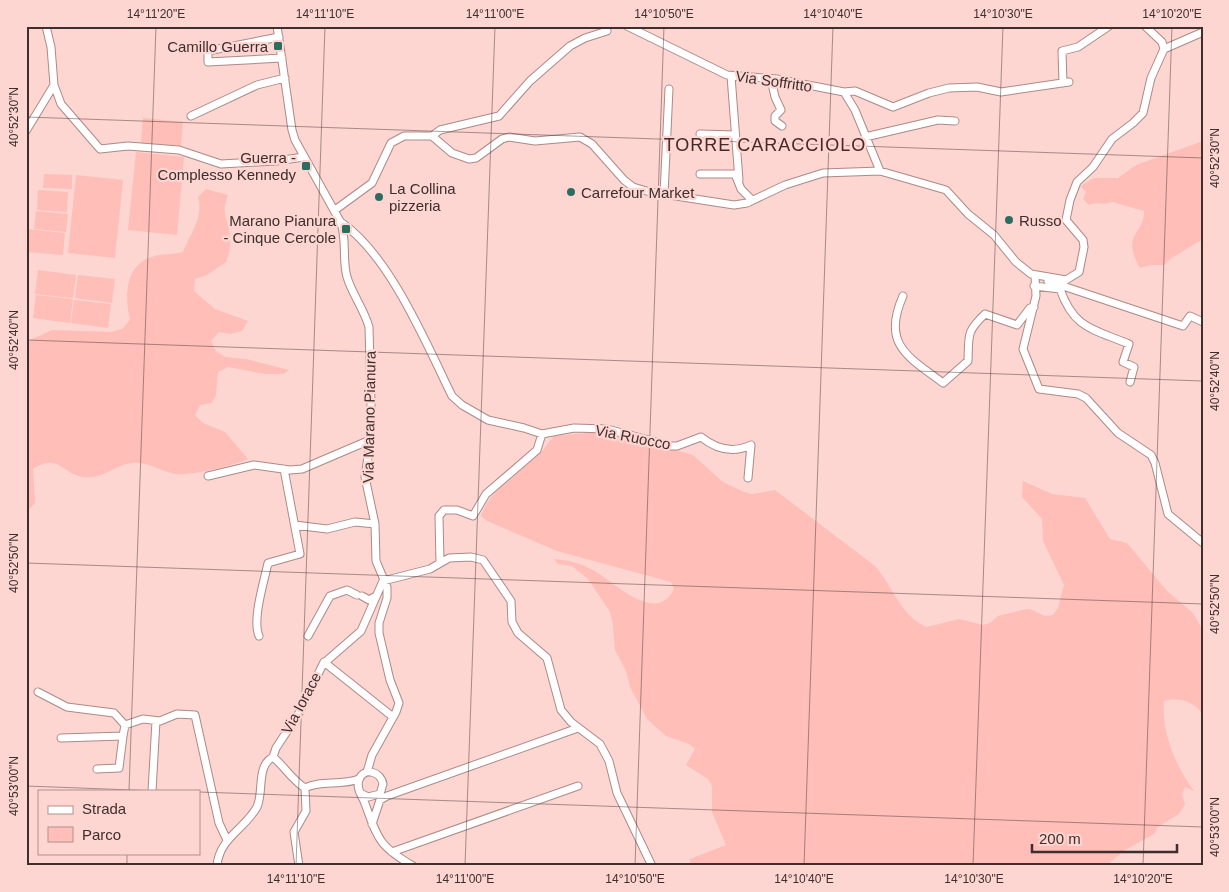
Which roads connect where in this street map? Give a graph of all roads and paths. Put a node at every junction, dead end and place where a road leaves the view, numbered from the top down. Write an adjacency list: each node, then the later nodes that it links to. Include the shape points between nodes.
1 (46, 26): 14 (street)
2 (277, 26): 8 (street, Via Marano Pianura)
3 (603, 26): 22 (street, via 607,31 570,46 530,81 499,116 440,130)
4 (627, 26): 11 (street, Via Soffritto)
5 (1109, 26): 16 (street, Via Soffritto, via 1078,47 1062,51 1066,82 1001,92 977,87 949,88 893,107 855,91)
6 (1145, 26): 9 (street, via 1162,42)
7 (1203, 32): 9 (street)
8 (279, 37): 10 (street, Via Marano Pianura); 10 (street, via 208,50 208,62)
9 (1164, 49): 33 (street, via 1151,78 1143,112 1112,139 1077,182 1073,192 1066,220 1083,240 1079,272 1066,280)
10 (282, 58): 12 (street, Via Marano Pianura)
11 (732, 76): 13 (street, Via Soffritto); 23 (street)
12 (285, 78): 17 (street, via 257,85); 25 (street, Via Marano Pianura, via 292,129)
13 (771, 79): 16 (street, Via Soffritto); 19 (street, via 775,97 781,106 775,121)
14 (54, 85): 20 (street); 25 (street, via 61,104 100,149 128,146 179,150 221,164)
15 (669, 89): 29 (street)
16 (844, 92): 24 (street)
17 (191, 116)
18 (955, 121): 24 (street, via 938,120)
19 (782, 126)
20 (26, 131)
21 (700, 134): 23 (street)
22 (432, 136): 29 (street, via 452,153 469,159 509,137 535,141 580,137 592,144 627,184); 31 (street, via 404,136 390,144 372,183)
23 (735, 136): 28 (street)
24 (866, 137): 26 (street)
25 (304, 157): 31 (street, Via Marano Pianura)
26 (880, 171): 30 (street, via 823,174 785,185); 33 (street, via 946,190 994,235 1024,269)
27 (700, 174): 28 (street, via 735,174)
28 (738, 180): 30 (street, via 741,189)
29 (664, 194): 30 (street, via 734,204)
30 (752, 200)
31 (335, 210): 32 (street, Via Marano Pianura)
32 (341, 223): 39 (street, Via Ruocco, via 364,244 406,302 452,396 488,420); 40 (street, Via Marano Pianura, via 348,279 369,327)
33 (1037, 276): 34 (street); 37 (street, via 1183,326 1190,316)
34 (1034, 286): 36 (street); 38 (street, via 1060,289 1065,304 1078,322 1129,344 1122,359 1134,367)
35 (903, 296): 36 (street, via 896,311 901,351 943,383 968,361 969,332 985,314 1017,325)
36 (1034, 307): 46 (street, via 1023,350 1039,389 1086,398 1118,433 1151,455 1168,514)
37 (1203, 322)
38 (1130, 382)
39 (542, 434): 43 (street, Via Ruocco, via 574,428 608,429 671,446 701,437 724,450 751,445); 47 (street, via 537,450 486,494 473,516 457,510 444,510 439,516)
40 (370, 440): 41 (street, via 314,465); 44 (street, Via Marano Pianura, via 365,477)
41 (284, 469): 42 (street, via 254,465); 45 (street)
42 (208, 476)
43 (748, 478)
44 (374, 524): 45 (street, via 355,522 327,529); 48 (street, Via Marano Pianura, via 376,561)
45 (295, 525): 50 (street, via 300,554 268,563 257,620)
46 (1203, 542)
47 (440, 563): 48 (street, via 430,569); 57 (street, via 449,558 483,560 511,601 512,622 518,633 546,658 562,710)
48 (383, 580): 49 (street, Via Iorace); 54 (street, Via Marano Pianura, via 387,598 379,623 390,680 399,703)
49 (378, 594): 51 (street, via 369,600 347,590 330,596); 52 (street, Via Iorace, via 362,631)
50 (259, 636)
51 (308, 636)
52 (324, 662): 54 (street); 61 (street, Via Iorace)
53 (38, 692): 56 (street, via 67,707 114,713)
54 (393, 717): 60 (street, Via Marano Pianura)
55 (156, 721): 56 (street, via 140,720); 69 (street); 73 (street, via 177,714 195,715 219,823)
56 (125, 725): 58 (street)
57 (578, 728): 72 (street, via 387,796 380,800); 78 (street, via 600,744 610,761 617,793)
58 (122, 736): 59 (street); 62 (street, via 119,768)
59 (61, 738)
60 (372, 755): 63 (street, Via Marano Pianura); 64 (street)
61 (274, 757): 68 (street, via 295,782); 73 (street, Via Iorace, via 263,771 257,806)
62 (97, 769)
63 (367, 772): 64 (street); 65 (street)
64 (378, 774): 71 (street, via 384,784)
65 (359, 778): 66 (street); 70 (street)
66 (346, 784): 68 (street); 70 (street)
67 (578, 786): 74 (street)
68 (305, 788): 76 (street, via 306,811 294,832)
69 (152, 790)
70 (360, 792): 71 (street, via 368,797); 72 (street)
71 (376, 796): 72 (street)
72 (371, 822): 74 (street, via 375,835)
73 (227, 840): 75 (street, Via Iorace, via 220,848)
74 (392, 852): 77 (street)
75 (217, 866)
76 (299, 866)
77 (413, 866)
78 (652, 866)

